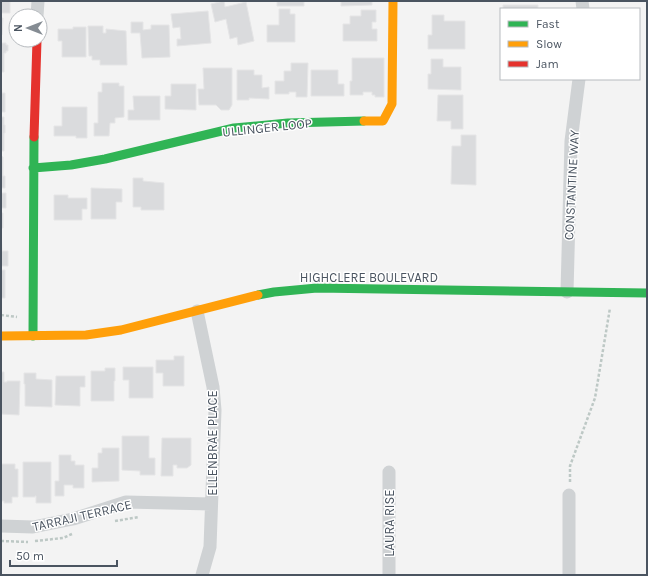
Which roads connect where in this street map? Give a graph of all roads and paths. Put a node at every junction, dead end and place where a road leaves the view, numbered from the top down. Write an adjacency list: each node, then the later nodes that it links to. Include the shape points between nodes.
1 (393, 1): 4 (street, ULLINGER LOOP, via 392,104 383,121 288,123 234,128 104,159)
2 (37, 48): 4 (street)
3 (580, 80): 5 (street, CONSTANTINE WAY, via 571,141)
4 (33, 168): 10 (street)
5 (567, 292): 6 (street, HIGHCLERE BOULEVARD); 8 (street, HIGHCLERE BOULEVARD, via 317,288 274,292)
6 (647, 293)
7 (610, 308): 12 (path, via 596,398 570,466)
8 (198, 311): 10 (street, HIGHCLERE BOULEVARD, via 121,330 86,335); 13 (street, ELLENBRAE PLACE, via 213,387)
9 (1, 336): 10 (street, HIGHCLERE BOULEVARD)
10 (33, 336)
11 (388, 472): 20 (street, LAURA RISE)
12 (569, 495): 21 (street)
13 (212, 504): 16 (street, TARRAJI TERRACE, via 126,502 73,519 33,527); 19 (street, ELLENBRAE PLACE, via 210,547)
14 (143, 516): 15 (path)
15 (110, 522)
16 (1, 526)
17 (76, 533): 18 (path, via 63,538 38,541)
18 (1, 541)
19 (202, 575)
20 (388, 575)
21 (569, 575)

